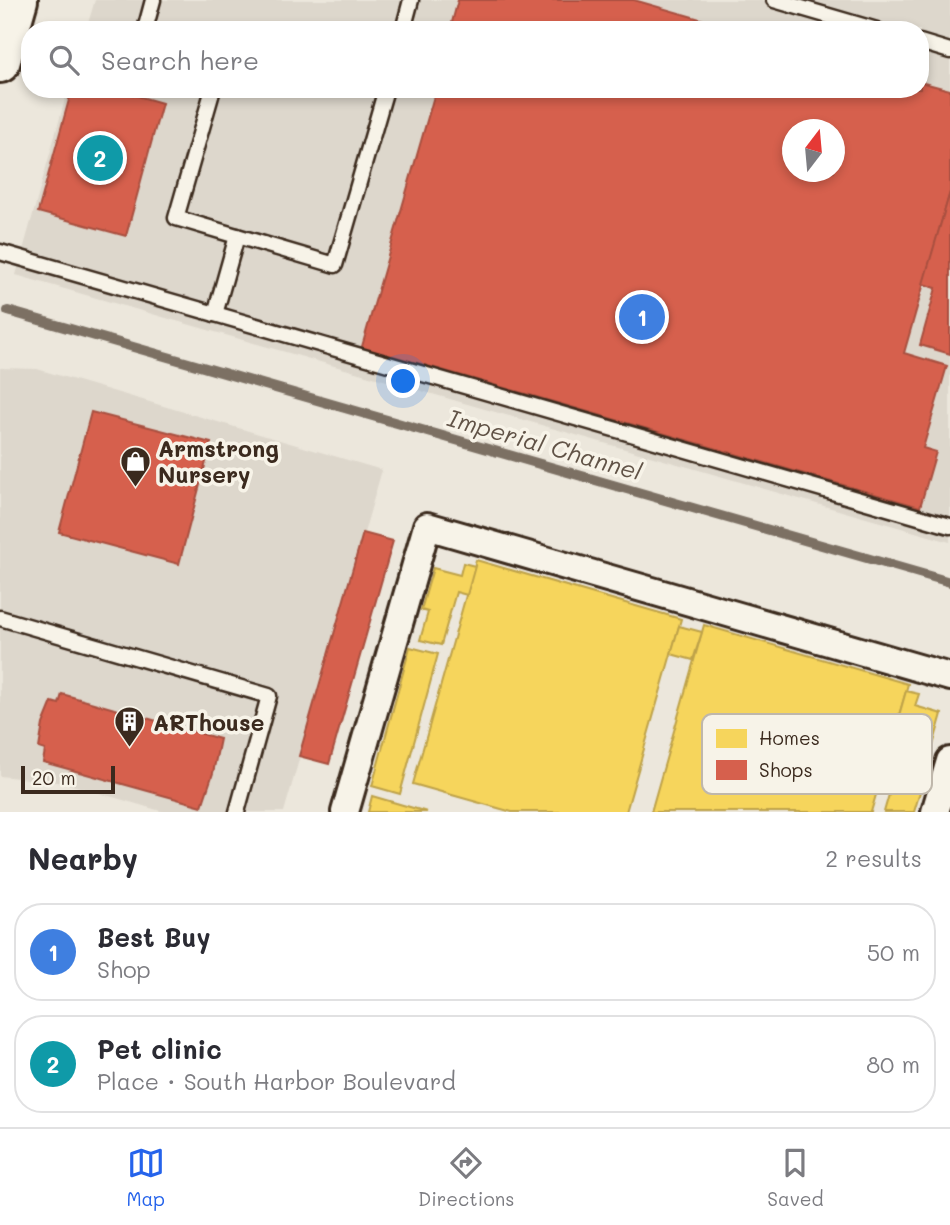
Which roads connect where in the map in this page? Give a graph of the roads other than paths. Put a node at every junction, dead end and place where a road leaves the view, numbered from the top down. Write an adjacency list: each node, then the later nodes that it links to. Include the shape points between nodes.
1 (18, 0): 10 (main road)
2 (153, 0): 5 (lane)
3 (411, 0): 6 (lane)
4 (774, 0): 7 (lane)
5 (147, 21)
6 (405, 21)
7 (846, 21)
8 (929, 45): 9 (lane)
9 (950, 51)
10 (0, 62)
11 (210, 98): 13 (lane, via 176,218)
12 (383, 98): 13 (lane, via 335,265)
13 (237, 236): 15 (lane)
14 (0, 252): 15 (lane)
15 (215, 314): 16 (lane)
16 (950, 526)
17 (0, 618): 20 (lane, via 269,696)
18 (950, 677): 21 (street, via 428,526)
19 (950, 761): 22 (street)
20 (237, 812)
21 (345, 812)
22 (935, 812)

